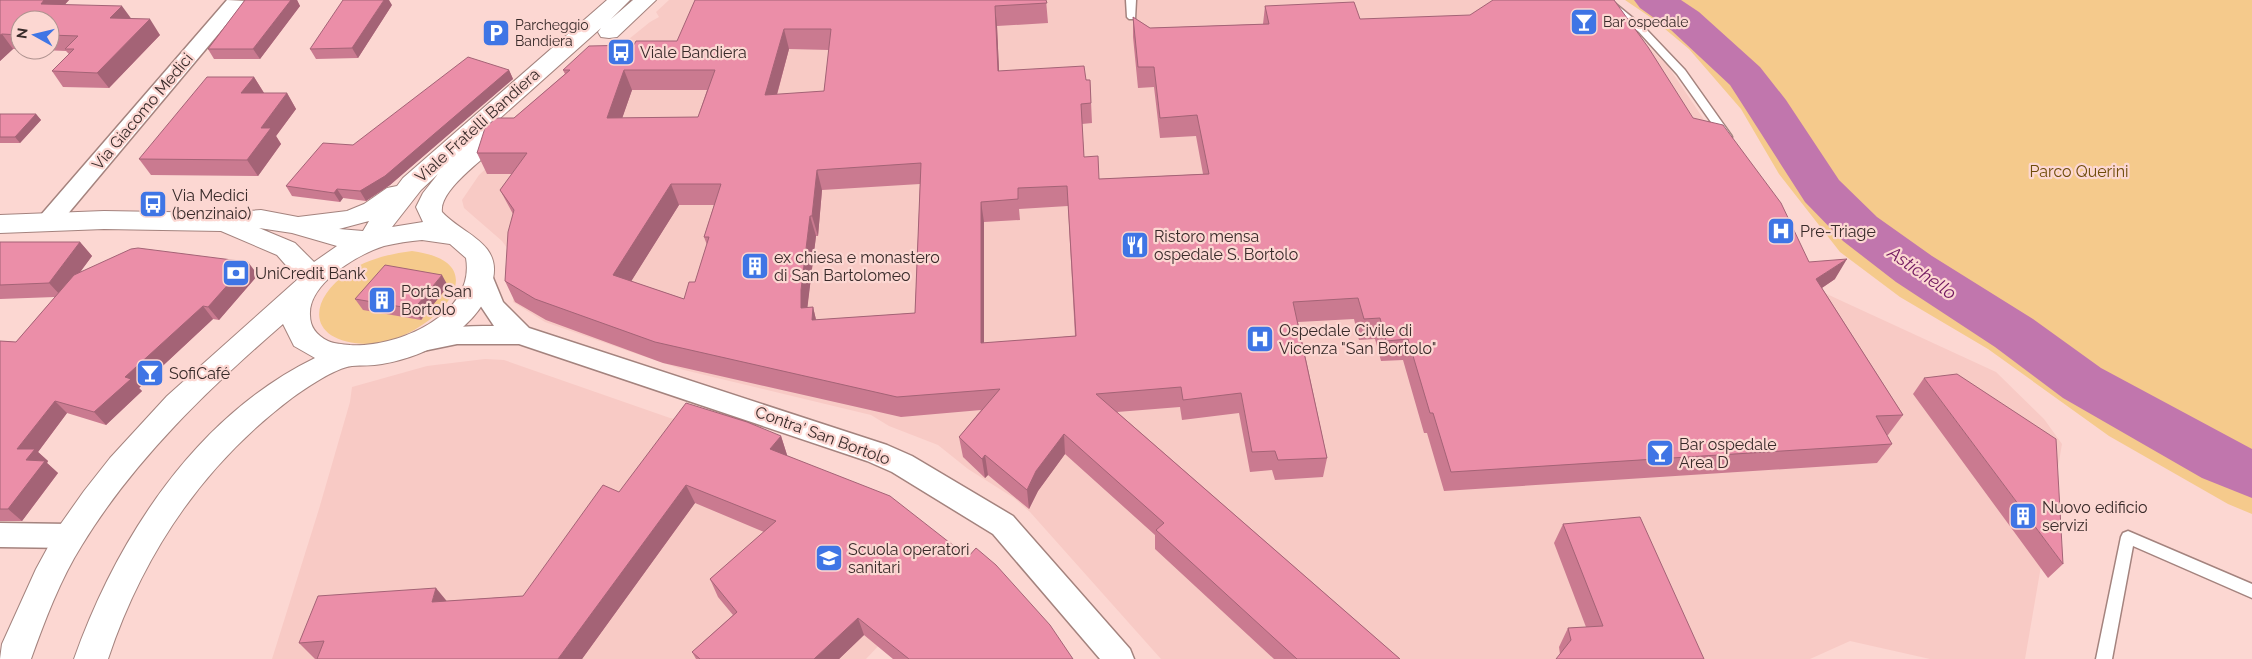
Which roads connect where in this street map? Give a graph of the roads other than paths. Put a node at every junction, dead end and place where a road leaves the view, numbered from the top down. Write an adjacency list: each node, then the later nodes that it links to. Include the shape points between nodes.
1 (620, 0): 8 (main road, Viale Fratelli Bandiera)
2 (646, 0): 13 (main road, Viale Fratelli Bandiera, via 441,186 429,208 431,216)
3 (1131, 0): 6 (lane)
4 (1605, 0): 7 (lane, via 1642,30 1681,72)
5 (236, 1): 9 (street, Via Giacomo Medici)
6 (1132, 17)
7 (1735, 148)
8 (412, 184): 12 (main road, via 373,210 350,219); 14 (main road, Viale Fratelli Bandiera, via 384,217)
9 (48, 222): 10 (main road); 11 (main road)
10 (223, 222): 12 (main road, via 261,220); 16 (main road, via 286,249)
11 (0, 224)
12 (293, 224): 14 (main road, via 344,239)
13 (460, 238): 14 (main road, via 422,231); 15 (main road, via 480,260)
14 (370, 242): 16 (main road, via 330,263)
15 (481, 274): 17 (street, Contra' San Bortolo, via 487,299 499,317); 18 (main road, via 476,291 465,308 447,325)
16 (308, 285): 19 (main road, via 296,307 295,322 300,335 310,346); 21 (main road, via 172,411 105,487)
17 (520, 334): 18 (street, Contra' San Bortolo, via 457,335); 25 (street, Contra' San Bortolo, via 766,414 902,464 1003,525)
18 (418, 343): 19 (main road, via 371,356)
19 (345, 357): 24 (main road, via 315,368 285,387 252,414 193,472 161,513 122,580 104,619)
20 (0, 535): 21 (street)
21 (70, 536): 23 (main road, via 33,610)
22 (2252, 591): 26 (lane, via 2128,537)
23 (14, 659)
24 (91, 659)
25 (1119, 659)
26 (2104, 659)

